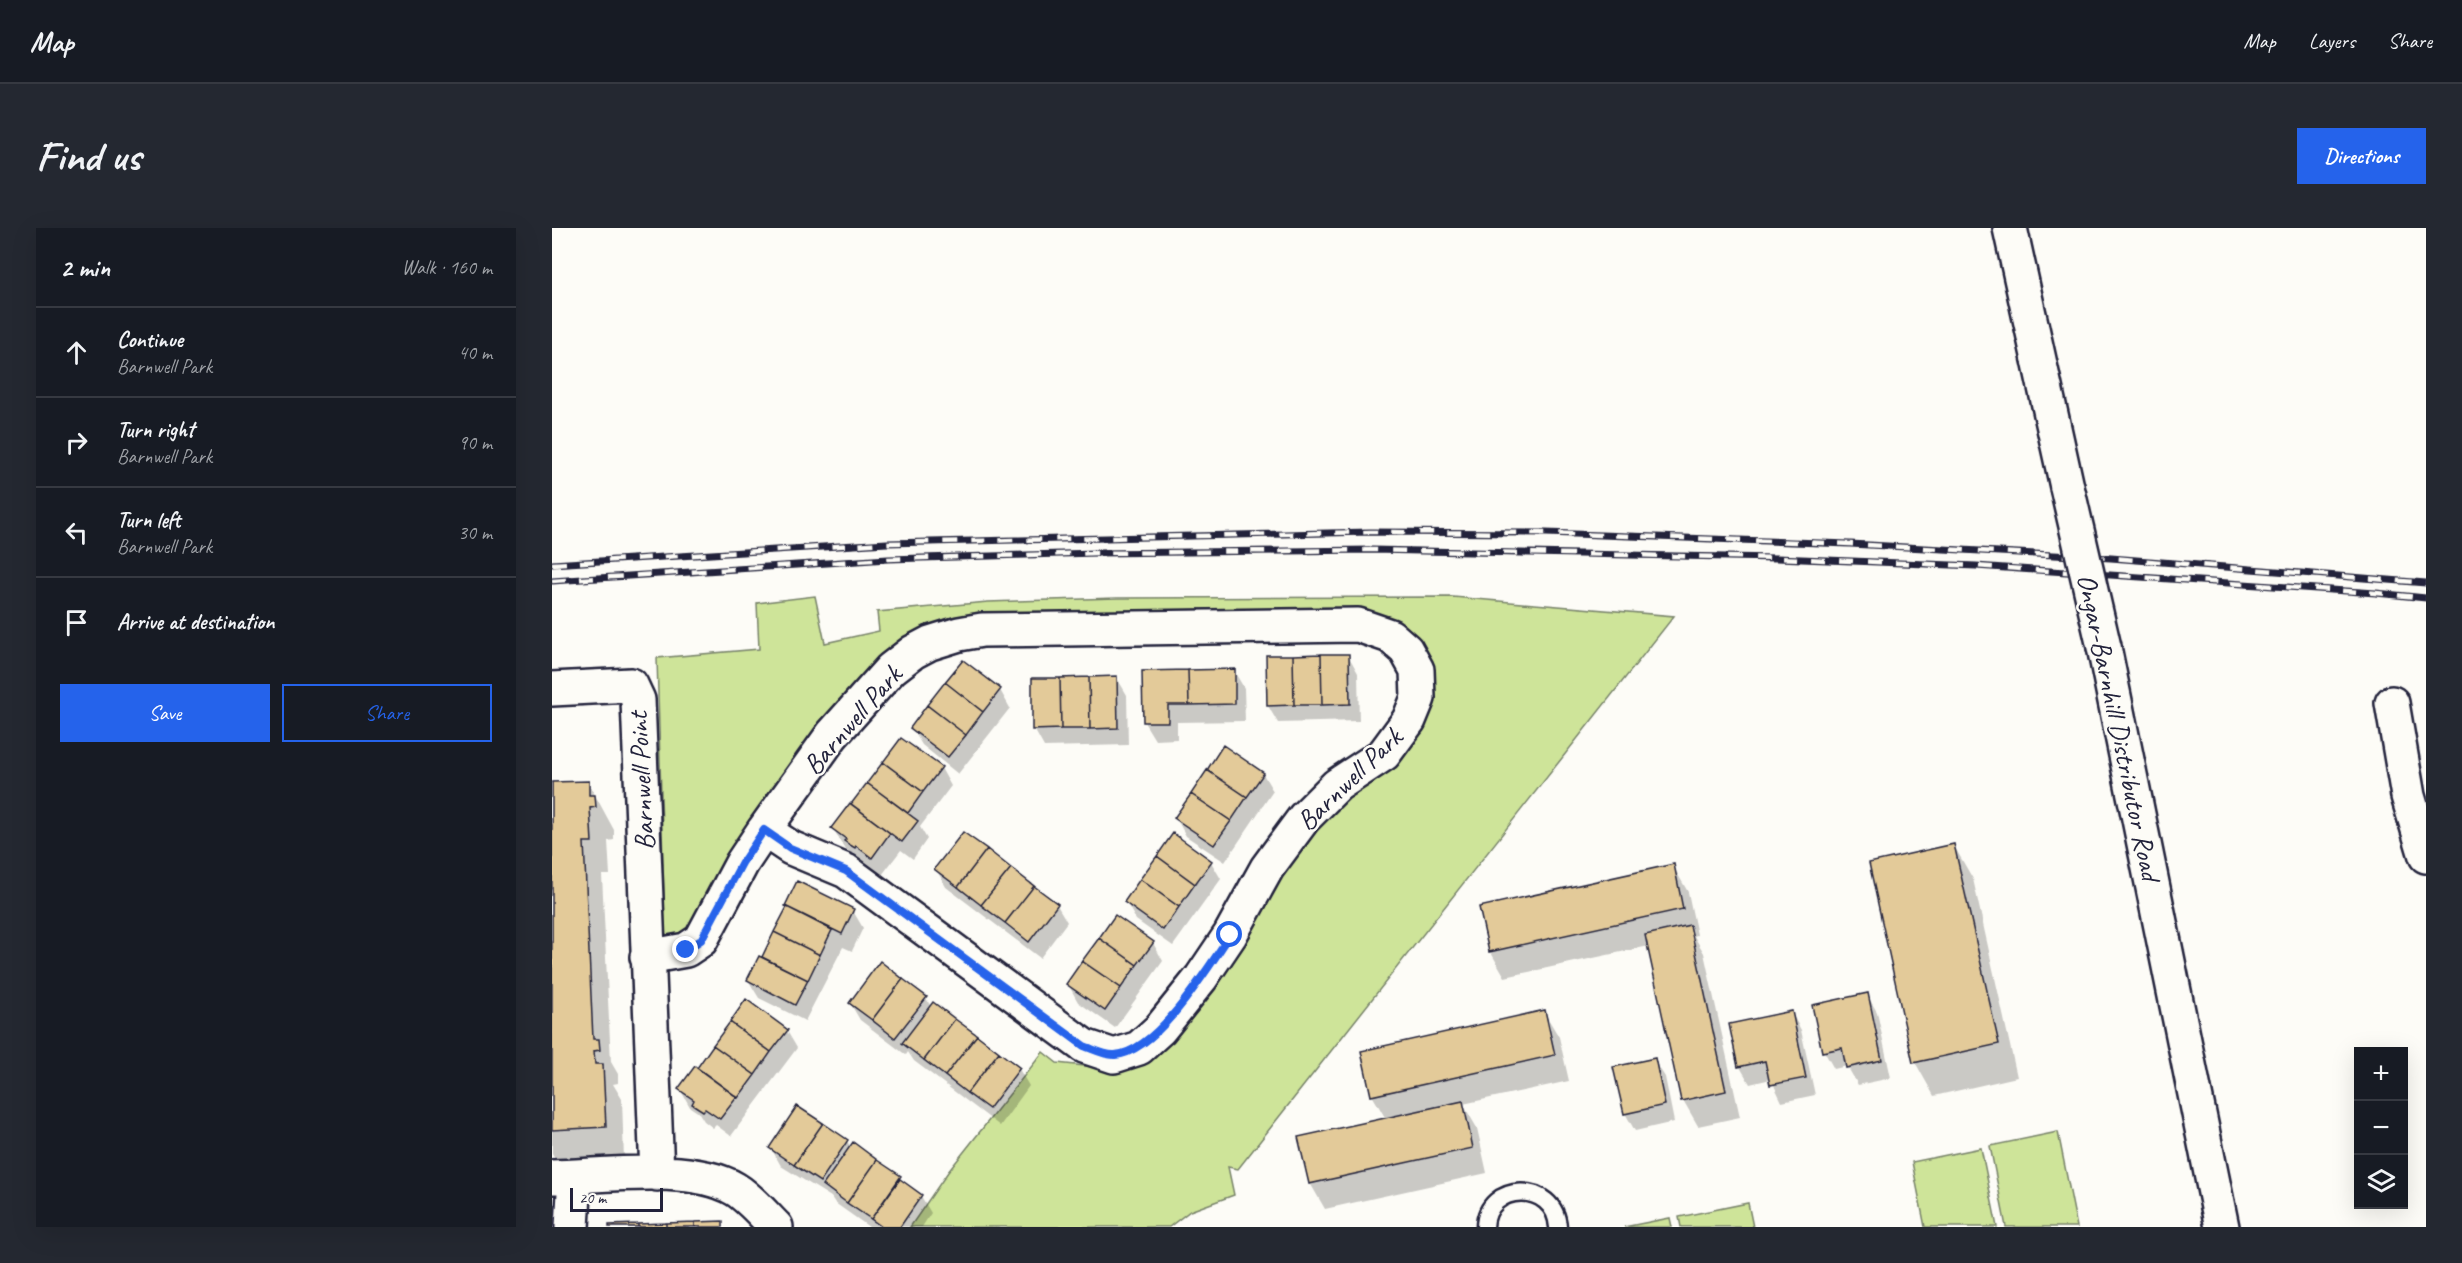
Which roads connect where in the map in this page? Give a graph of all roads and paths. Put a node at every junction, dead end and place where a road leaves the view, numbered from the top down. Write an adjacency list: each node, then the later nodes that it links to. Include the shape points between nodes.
1 (2010, 228): 13 (street, Ongar-Barnhill Distributor Road, bridge, via 2104,647)
2 (552, 689): 6 (street, Barnwell Point, via 631,685 638,700)
3 (2392, 703): 5 (street, via 2408,796)
4 (764, 830): 4 (street, Barnwell Park, via 832,735 891,669 913,652 959,634 982,630 1359,625 1390,636 1406,650 1417,670 1418,698 1409,720 1384,753 1337,785 1304,818 1267,868 1201,978 1160,1029 1139,1048 1113,1056 1084,1046 846,871 790,848); 6 (street, Barnwell Park, via 701,940 686,950)
5 (2426, 856)
6 (647, 957): 7 (street)
7 (657, 1174): 8 (street); 10 (street, via 691,1175 721,1182 737,1190)
8 (563, 1177): 9 (street)
9 (572, 1227)
10 (776, 1227)
11 (1485, 1227): 12 (lane, via 1490,1208 1500,1199 1525,1192 1551,1205)
12 (1558, 1227)
13 (2222, 1227)

